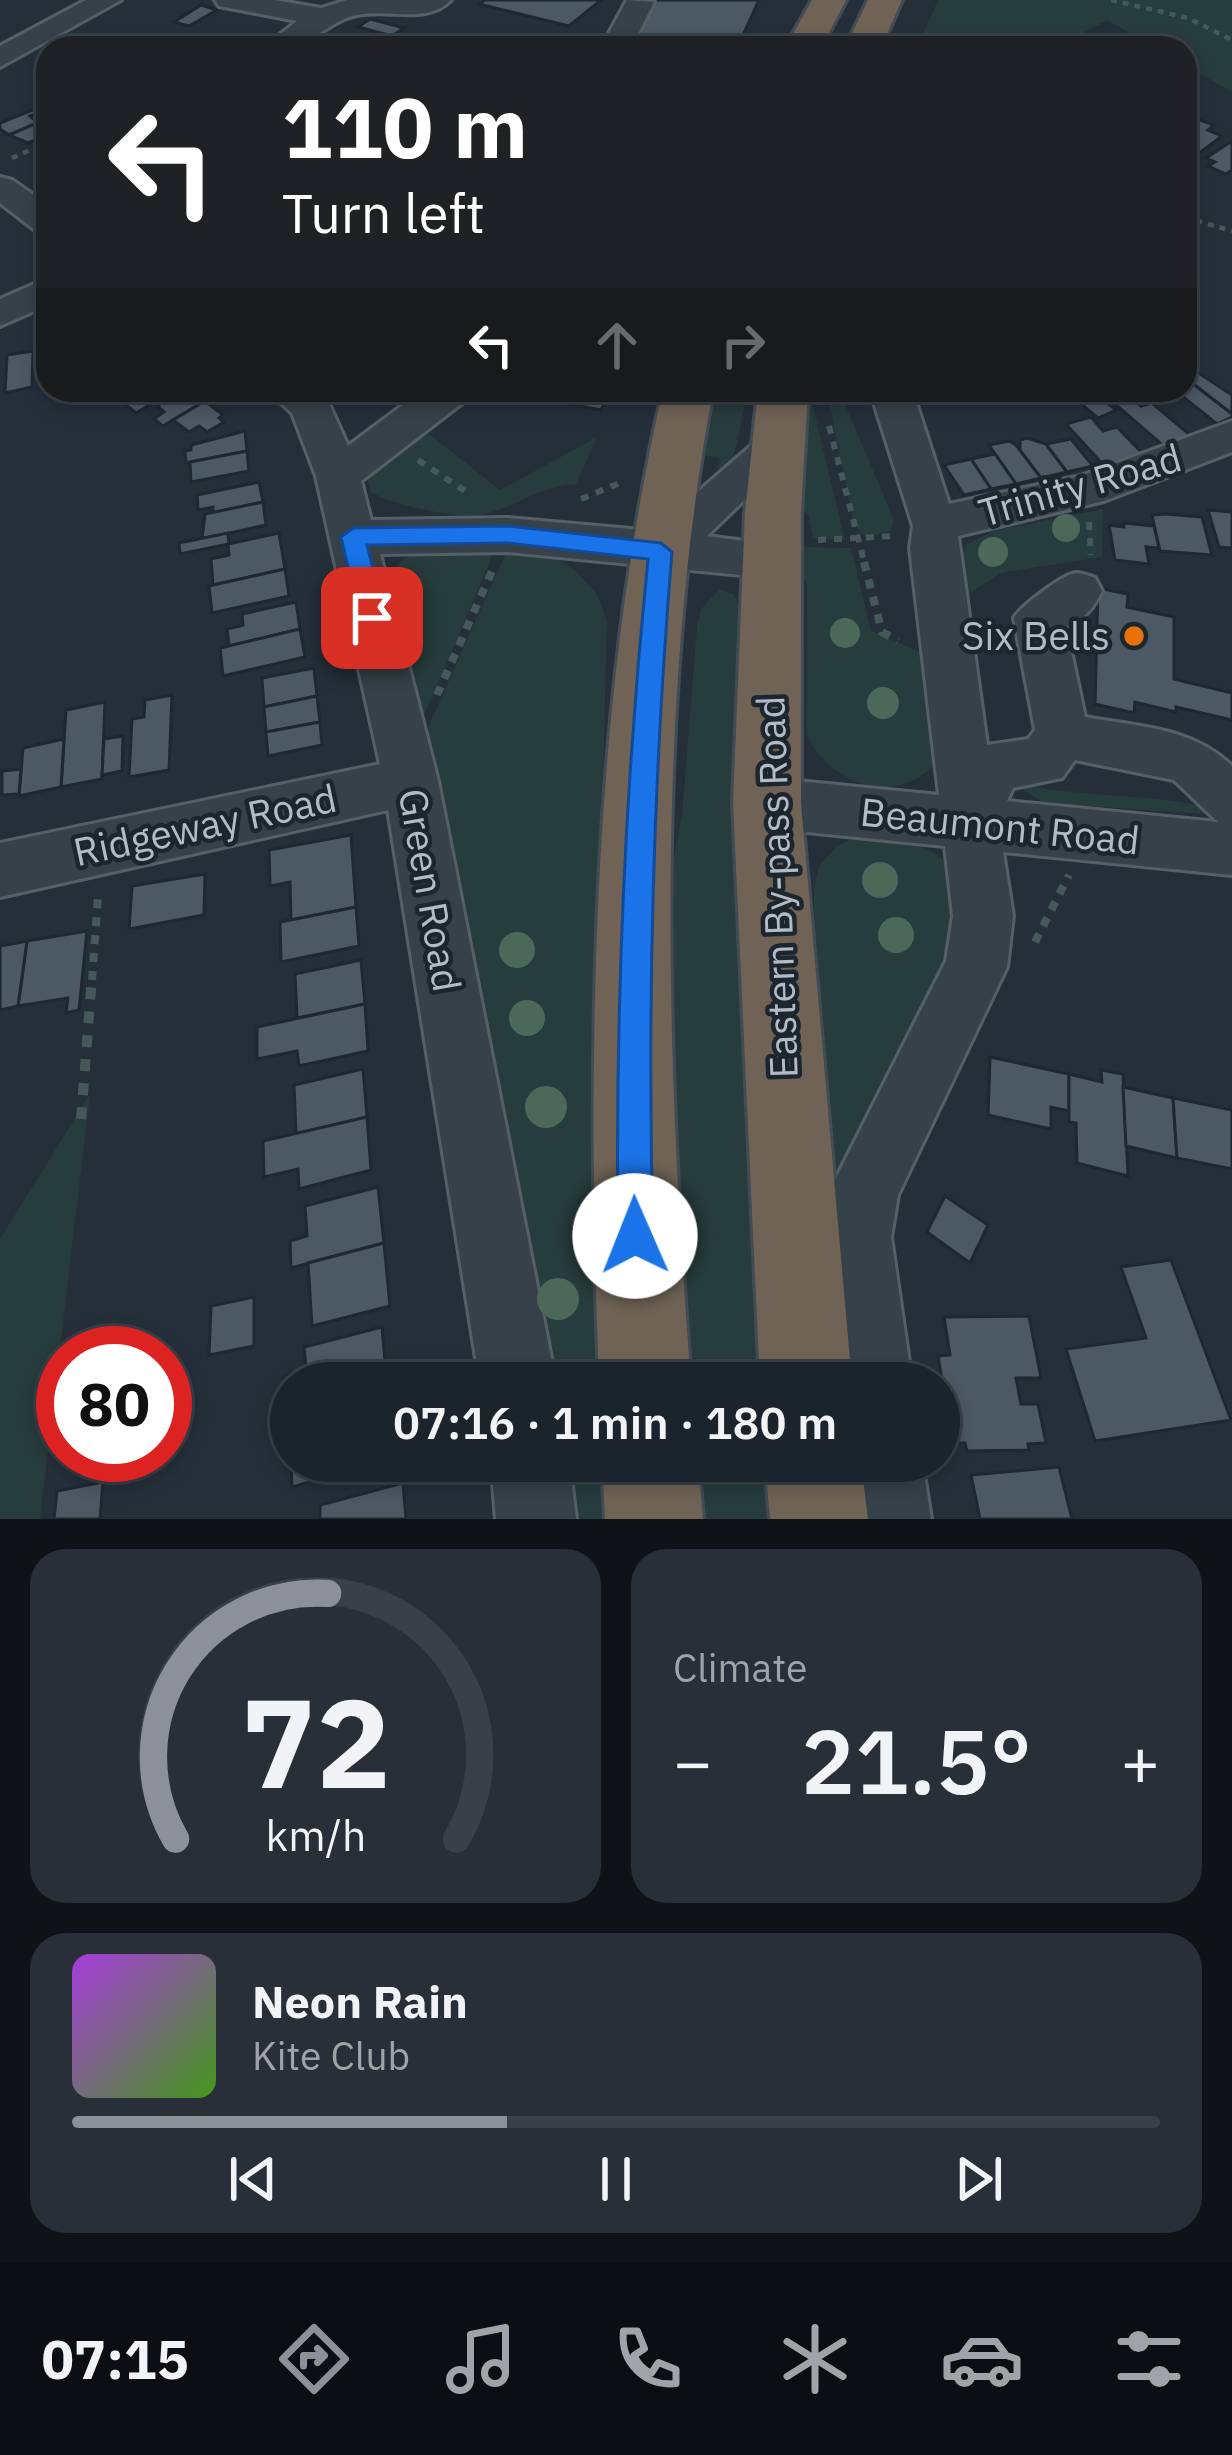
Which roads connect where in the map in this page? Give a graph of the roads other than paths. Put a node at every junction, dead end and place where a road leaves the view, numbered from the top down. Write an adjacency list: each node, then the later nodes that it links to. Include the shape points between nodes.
1 (106, 0): 8 (street)
2 (230, 0): 7 (street)
3 (436, 0): 7 (street)
4 (829, 0): 11 (highway)
5 (885, 0): 12 (highway)
6 (640, 2): 10 (street)
7 (322, 17): 9 (street)
8 (41, 36)
9 (295, 36)
10 (622, 36)
11 (810, 36)
12 (868, 36)
13 (36, 39): 14 (street)
14 (1, 58): 15 (street)
15 (36, 69)
16 (0, 187): 17 (street)
17 (36, 213)
18 (36, 296): 19 (street)
19 (0, 314)
20 (301, 402): 27 (street, Green Road)
21 (435, 402): 27 (street)
22 (685, 402): 30 (highway)
23 (803, 402): 26 (highway, Eastern By-pass Road)
24 (895, 402): 28 (street)
25 (1232, 436): 28 (street, Trinity Road, via 1088,490)
26 (776, 448): 30 (street); 31 (highway, Eastern By-pass Road)
27 (338, 476): 29 (street, Green Road)
28 (937, 524): 37 (street, Trinity Road, via 933,548)
29 (353, 537): 30 (street, via 508,535); 34 (street, Green Road)
30 (661, 552): 31 (street); 41 (highway, via 632,1051)
31 (772, 560): 36 (highway, Eastern By-pass Road)
32 (1078, 591): 33 (street, via 1039,618)
33 (1064, 735): 35 (street, via 1190,760); 37 (street, via 1043,761 995,766)
34 (411, 781): 39 (street, Ridgeway Road); 40 (street, Green Road)
35 (1232, 802)
36 (767, 803): 37 (street, Beaumont Road); 42 (highway, Eastern By-pass Road)
37 (971, 820): 38 (street, Beaumont Road); 43 (street, via 983,916 976,967 864,1190 858,1221)
38 (1232, 849)
39 (0, 870)
40 (514, 1362)
41 (644, 1362)
42 (805, 1362)
43 (871, 1362)
44 (532, 1482): 48 (street)
45 (651, 1482): 49 (highway)
46 (815, 1482): 50 (highway)
47 (886, 1482): 51 (street)
48 (536, 1519)
49 (654, 1519)
50 (819, 1519)
51 (891, 1519)

